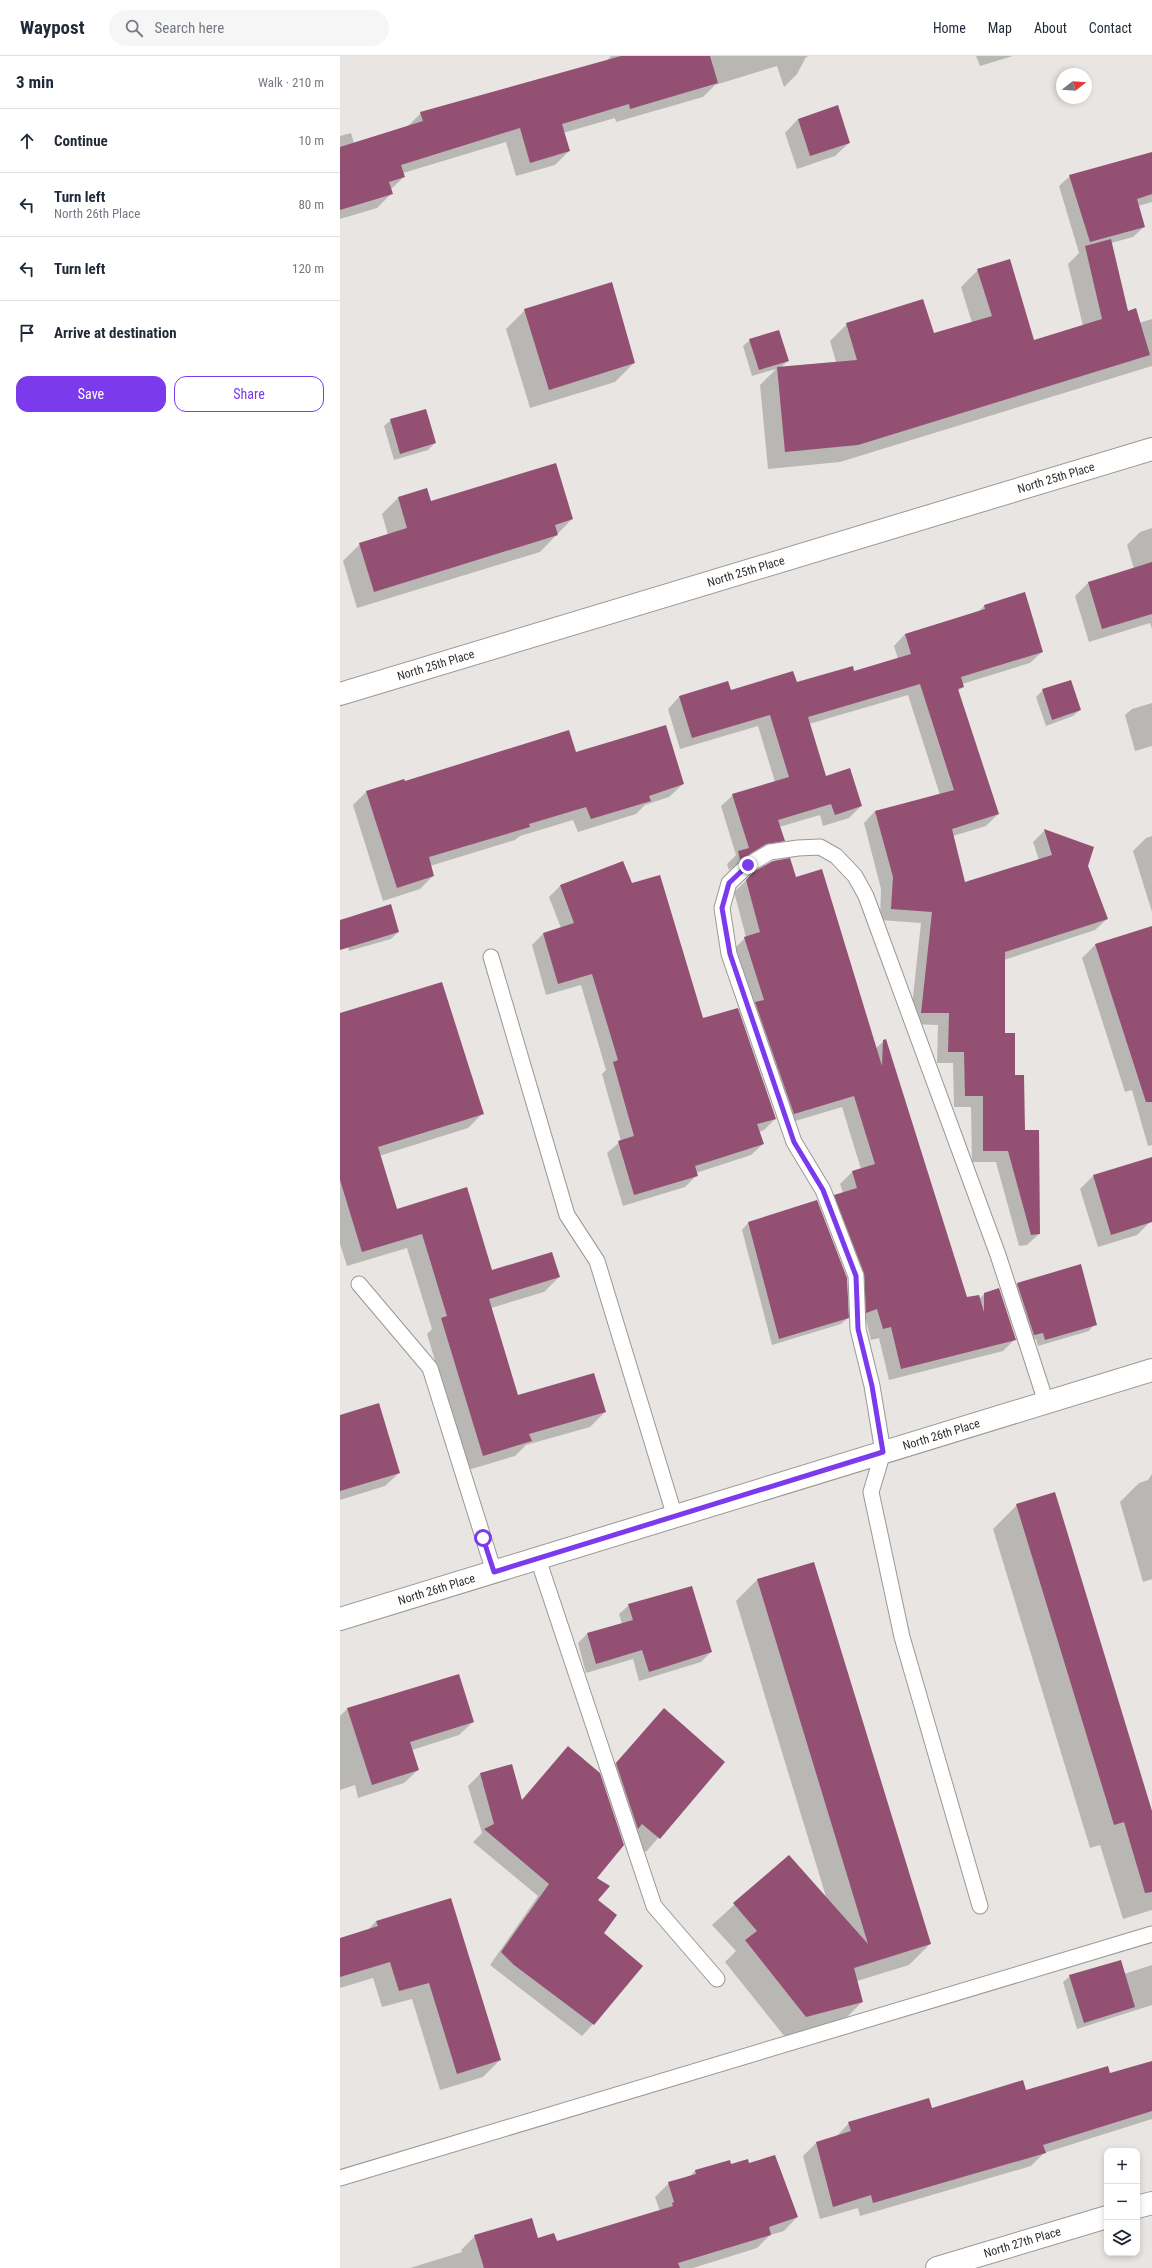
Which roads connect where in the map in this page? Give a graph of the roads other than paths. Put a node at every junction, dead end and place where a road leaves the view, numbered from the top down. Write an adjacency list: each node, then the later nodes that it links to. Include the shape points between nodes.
1 (1152, 449): 2 (street, North 25th Place)
2 (340, 694)
3 (491, 956): 8 (lane, via 567,1216 596,1260)
4 (359, 1284): 10 (lane, via 430,1368)
5 (1152, 1370): 6 (street, North 26th Place)
6 (1046, 1402): 7 (street, North 26th Place); 7 (lane, via 998,1255 866,896 855,876 836,856 820,847 770,852 748,865 729,883 722,908 730,954 794,1142 823,1190 856,1276 858,1329 872,1386)
7 (883, 1452): 8 (street, North 26th Place); 12 (lane, via 871,1492 902,1637)
8 (675, 1517): 9 (street, North 26th Place)
9 (538, 1559): 10 (street, North 26th Place); 14 (lane, via 654,1906)
10 (494, 1572): 11 (street, North 26th Place)
11 (340, 1620)
12 (980, 1906)
13 (1152, 1934): 15 (lane)
14 (718, 1979)
15 (340, 2178)
16 (1152, 2203): 17 (street)
17 (1140, 2207)
18 (1104, 2218): 19 (street, North 27th Place)
19 (937, 2268)

